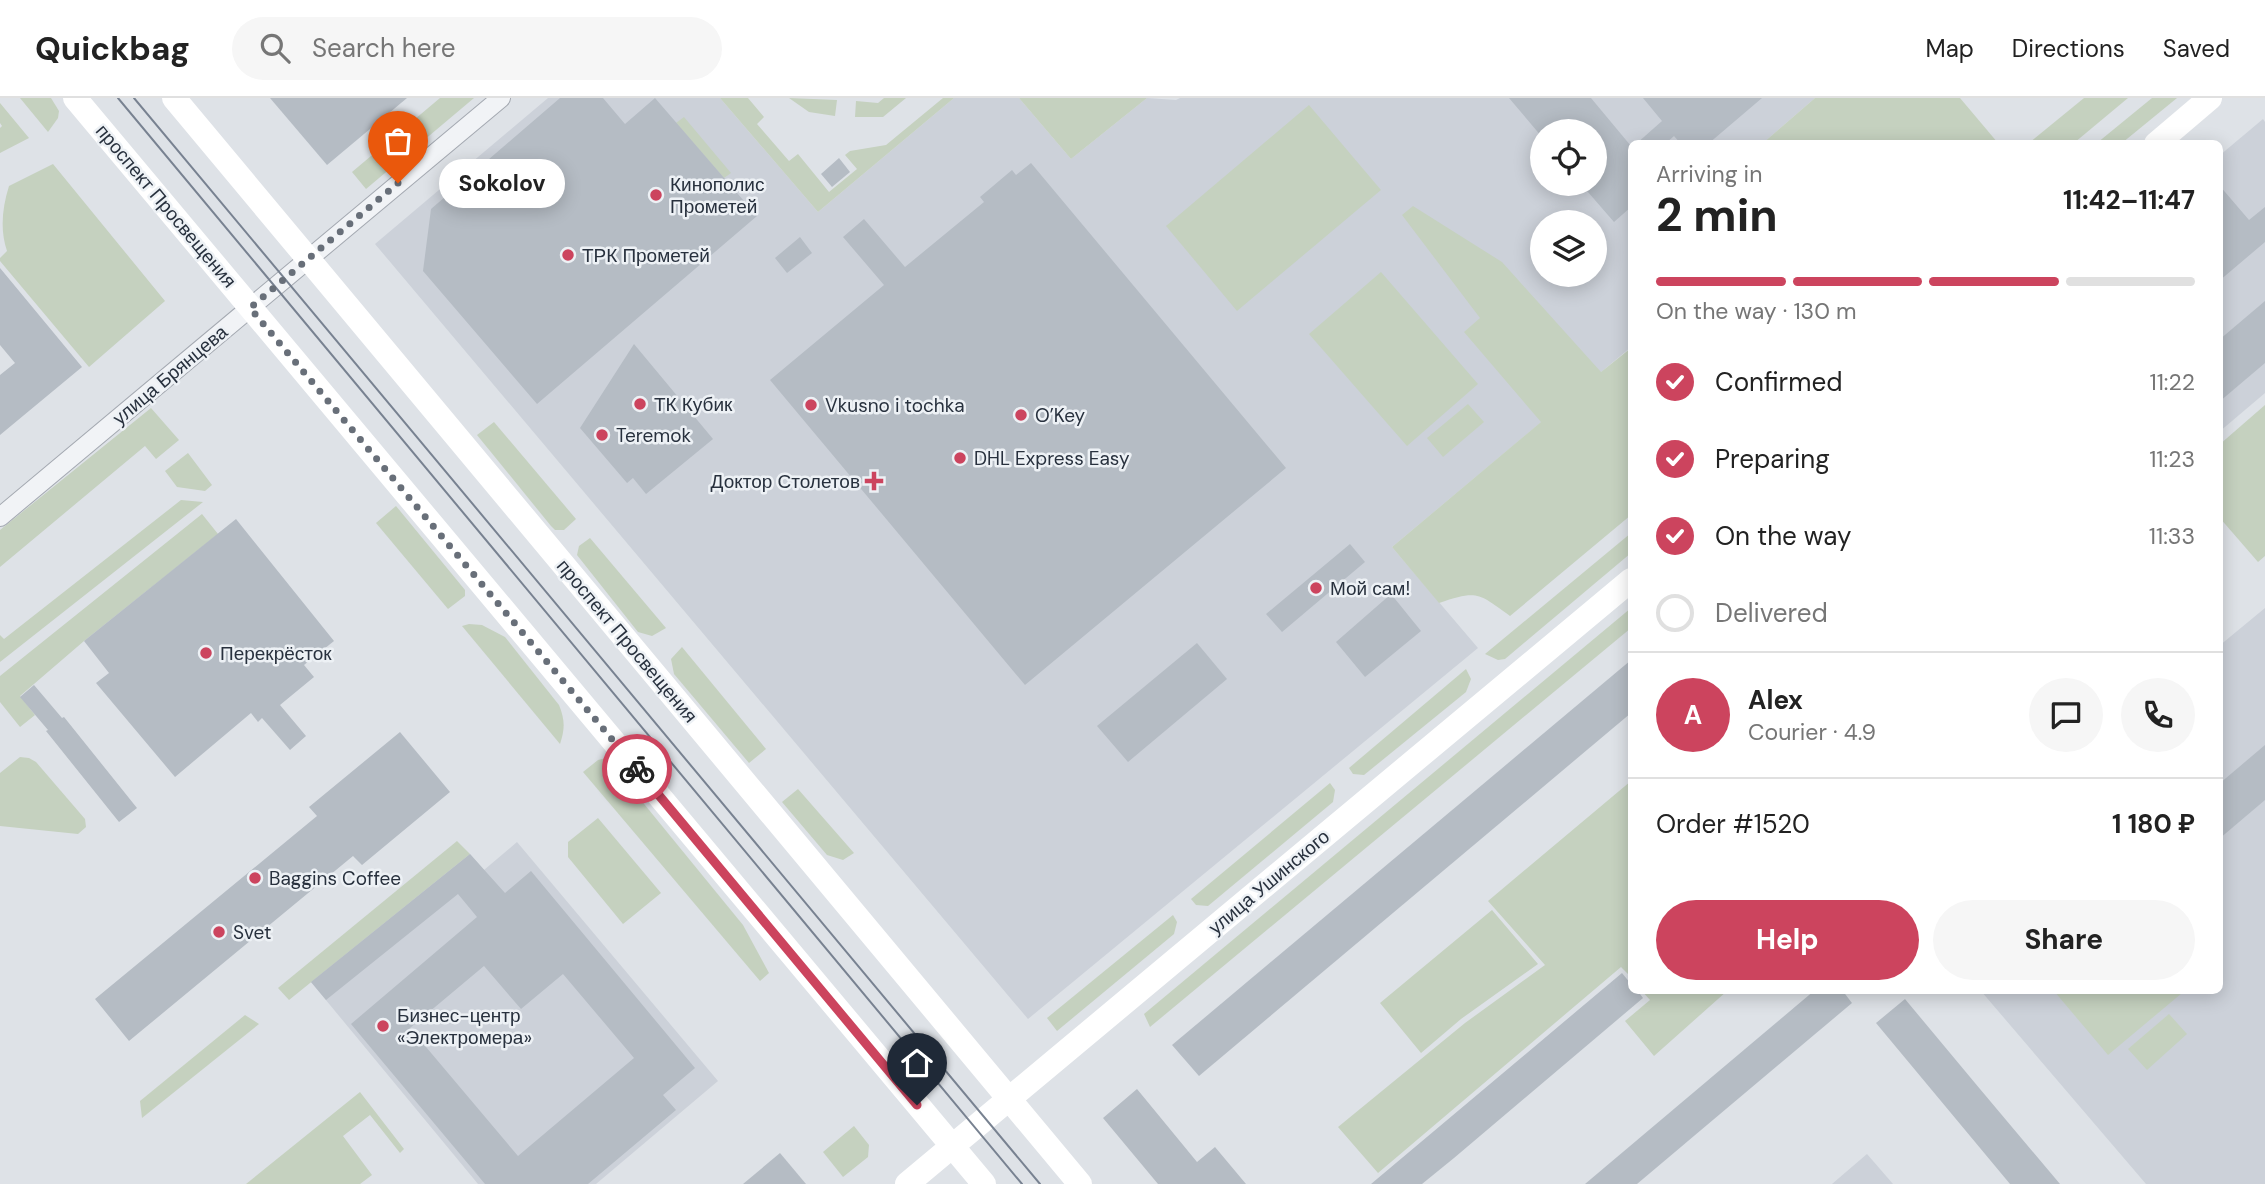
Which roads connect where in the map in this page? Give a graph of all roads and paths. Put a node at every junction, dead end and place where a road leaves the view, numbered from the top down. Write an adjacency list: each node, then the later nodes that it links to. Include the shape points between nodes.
1 (75, 98): 7 (main road, проспект Просвещения)
2 (174, 98): 6 (main road, проспект Просвещения)
3 (501, 98): 6 (street, улица Брянцева)
4 (2210, 98): 5 (main road)
5 (2161, 140)
6 (308, 259): 7 (street, улица Брянцева); 10 (main road, проспект Просвещения)
7 (250, 308): 8 (street, улица Брянцева); 11 (main road, проспект Просвещения)
8 (0, 517)
9 (1628, 583): 10 (main road, улица Ушинского)
10 (1009, 1099): 11 (main road, улица Ушинского); 14 (main road, проспект Просвещения)
11 (952, 1146): 12 (main road, улица Ушинского); 13 (main road, проспект Просвещения)
12 (907, 1184)
13 (984, 1184)
14 (1080, 1184)

